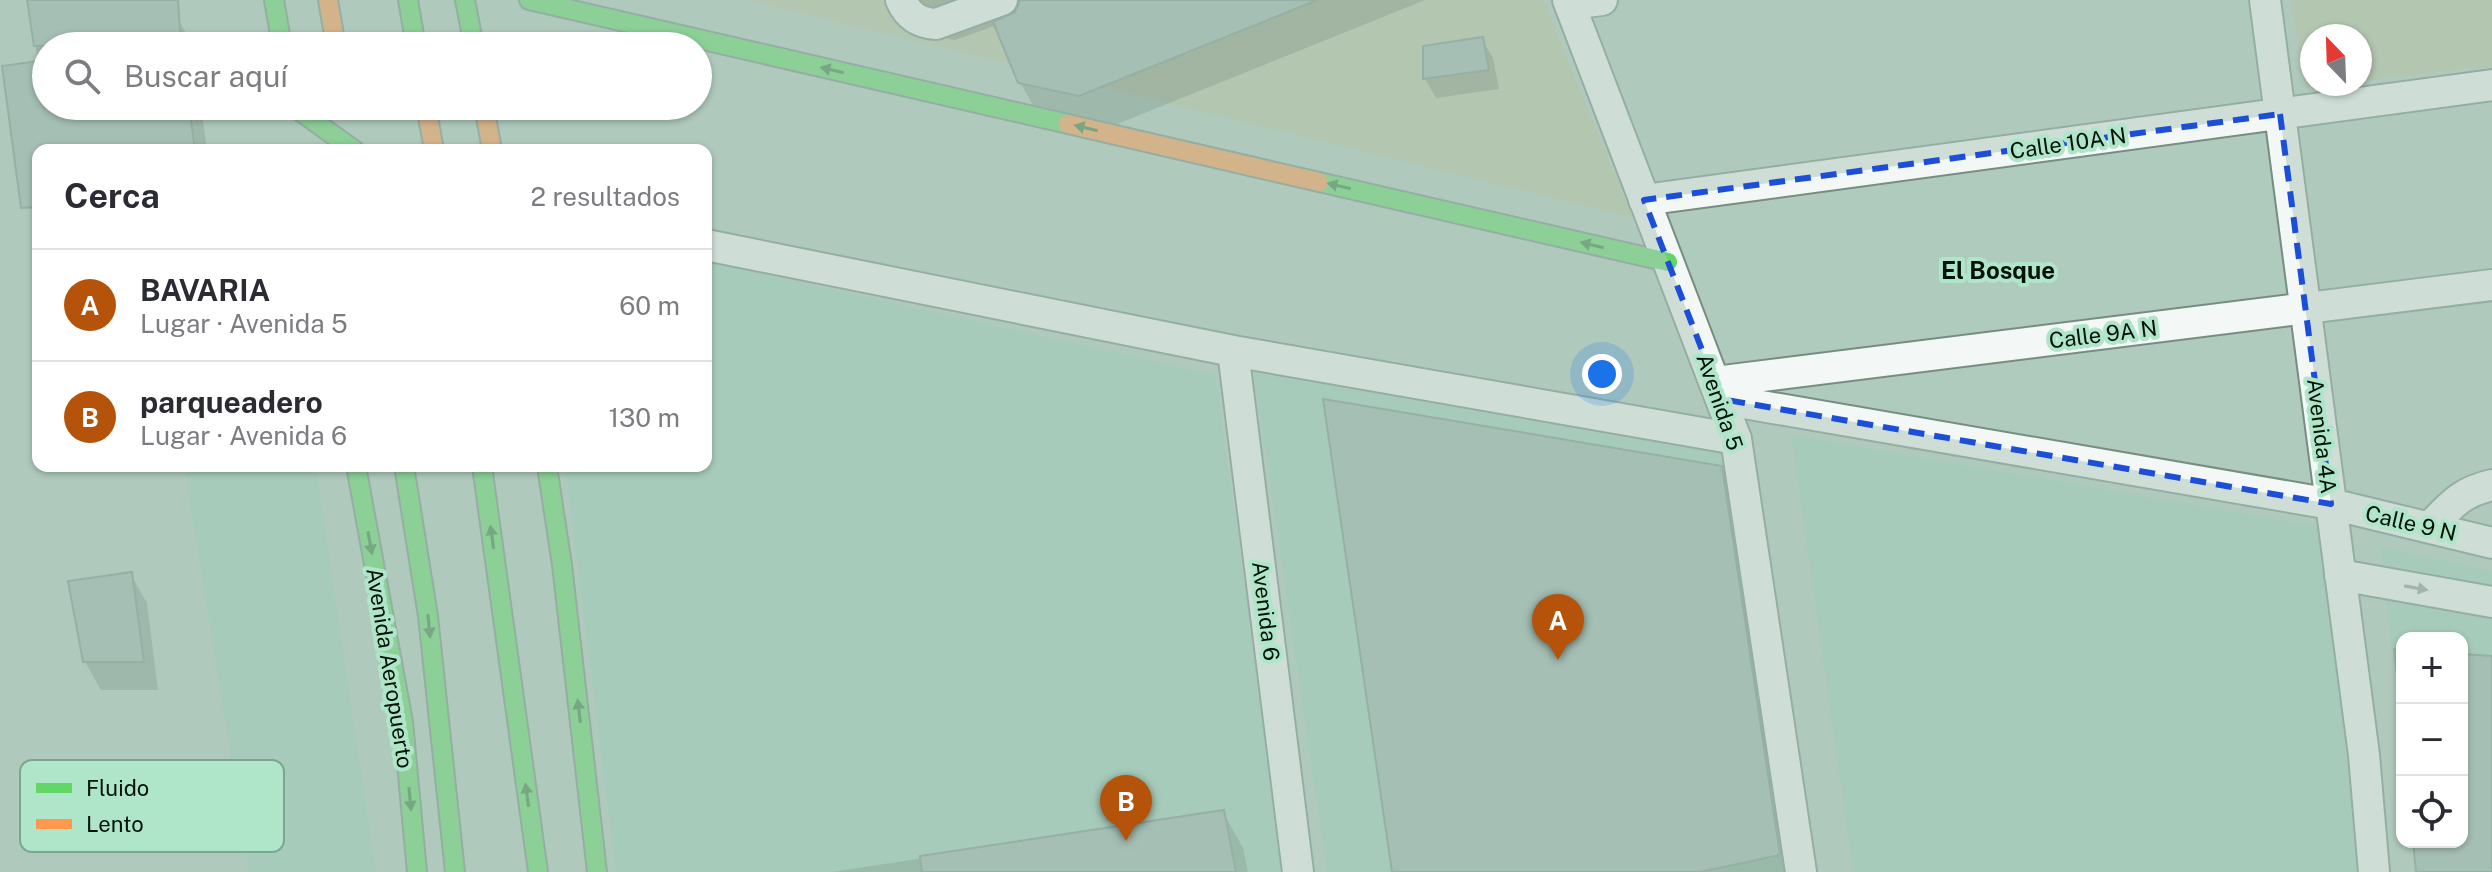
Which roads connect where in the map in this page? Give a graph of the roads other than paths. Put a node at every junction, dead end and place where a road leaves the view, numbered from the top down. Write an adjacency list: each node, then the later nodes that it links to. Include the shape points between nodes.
1 (274, 0): 11 (street)
2 (328, 0): 12 (street)
3 (408, 0): 13 (street)
4 (465, 0): 14 (street)
5 (529, 0): 15 (street, one-way to 5)
6 (901, 0): 7 (street, via 906,11 925,23 947,21)
7 (1002, 0)
8 (1602, 0): 10 (street)
9 (2265, 0): 18 (street, Avenida 4A)
10 (1569, 2): 29 (street, Avenida 5)
11 (280, 32)
12 (334, 32)
13 (414, 32)
14 (471, 32)
15 (668, 32)
16 (712, 42): 31 (street, one-way to 16)
17 (2492, 85): 18 (street, Calle 10A N)
18 (2280, 114): 29 (street, Calle 10A N); 33 (street, Avenida 4A)
19 (295, 120): 24 (street)
20 (312, 120): 25 (street)
21 (429, 120): 27 (street)
22 (487, 120): 28 (street)
23 (349, 121): 26 (street)
24 (297, 135)
25 (346, 144)
26 (353, 144)
27 (433, 144)
28 (491, 144)
29 (1644, 200): 31 (street, Avenida 5)
30 (712, 246): 34 (street)
31 (1668, 262): 35 (street, Avenida 5)
32 (2492, 285): 33 (street, Calle 9A N)
33 (2305, 308): 35 (street, Calle 9A N); 42 (street, Avenida 4A)
34 (1233, 351): 36 (street); 51 (street, Avenida 6)
35 (1718, 391): 36 (street, Avenida 5); 42 (street, Calle 9 N)
36 (1736, 439): 52 (street, Avenida 5)
37 (357, 472): 47 (street, Avenida Aeropuerto, one-way to 47, via 403,722)
38 (405, 472): 48 (street, Avenida Aeropuerto, one-way to 48, via 428,616)
39 (483, 472): 49 (street, one-way to 39)
40 (548, 472): 50 (street, one-way to 40)
41 (2492, 485): 43 (street, via 2457,498)
42 (2331, 504): 43 (street, Calle 9 N); 45 (street, Avenida 4A)
43 (2430, 527): 44 (street, Calle 9 N)
44 (2492, 543)
45 (2340, 575): 46 (street, one-way to 46); 53 (street, Avenida 4A)
46 (2492, 602)
47 (417, 872)
48 (455, 872)
49 (538, 872)
50 (597, 872)
51 (1298, 872)
52 (1801, 872)
53 (2374, 872)

